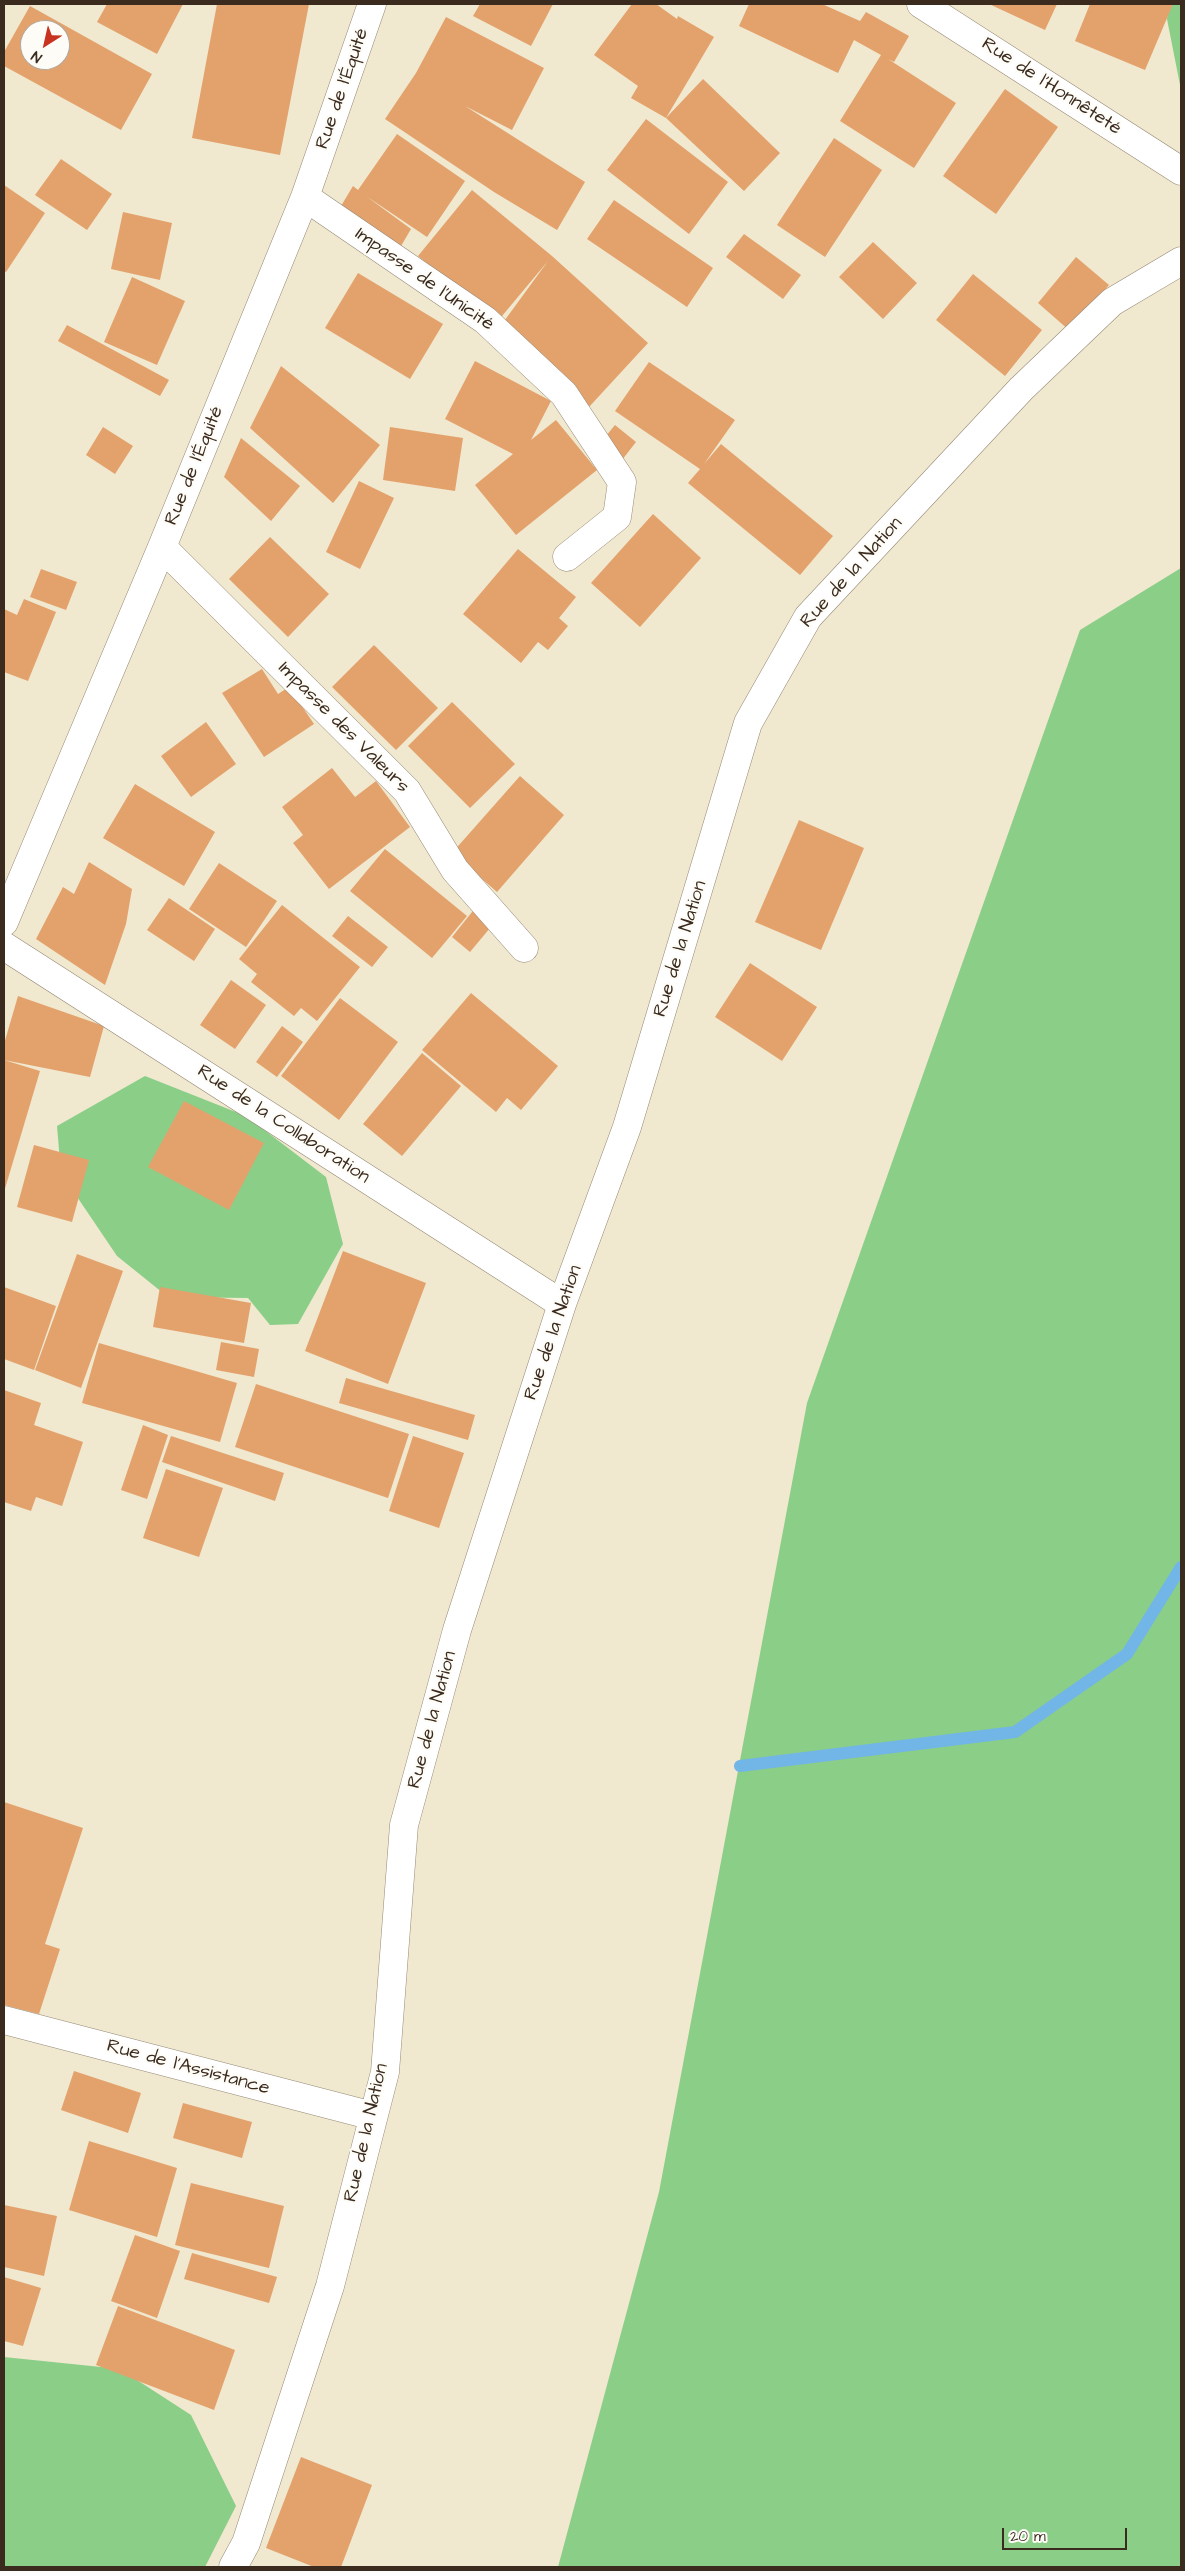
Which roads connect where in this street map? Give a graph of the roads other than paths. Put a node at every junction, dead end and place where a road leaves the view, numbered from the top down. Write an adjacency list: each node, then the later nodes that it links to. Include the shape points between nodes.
1 (372, 4): 4 (street, Rue de l'Équité)
2 (921, 4): 3 (street, Rue de l'Honnêteté)
3 (1181, 171)
4 (305, 197): 6 (street, Rue de l'Équité); 7 (street, Impasse de l'Unicité, via 485,320 564,394 622,482 617,517)
5 (1181, 261): 11 (street, Rue de la Nation, via 1112,302 1021,390 808,616 748,723 627,1127)
6 (162, 547): 8 (street, Rue de l'Équité); 10 (street, Impasse des Valeurs, via 407,791 455,870)
7 (567, 557)
8 (4, 922)
9 (4, 946): 11 (street, Rue de la Collaboration)
10 (524, 948)
11 (562, 1304): 13 (street, Rue de la Nation, via 457,1630 404,1825 385,2072)
12 (4, 2020): 13 (street, Rue de l'Assistance)
13 (373, 2116): 14 (street, Rue de la Nation, via 330,2286 246,2543)
14 (233, 2567)

